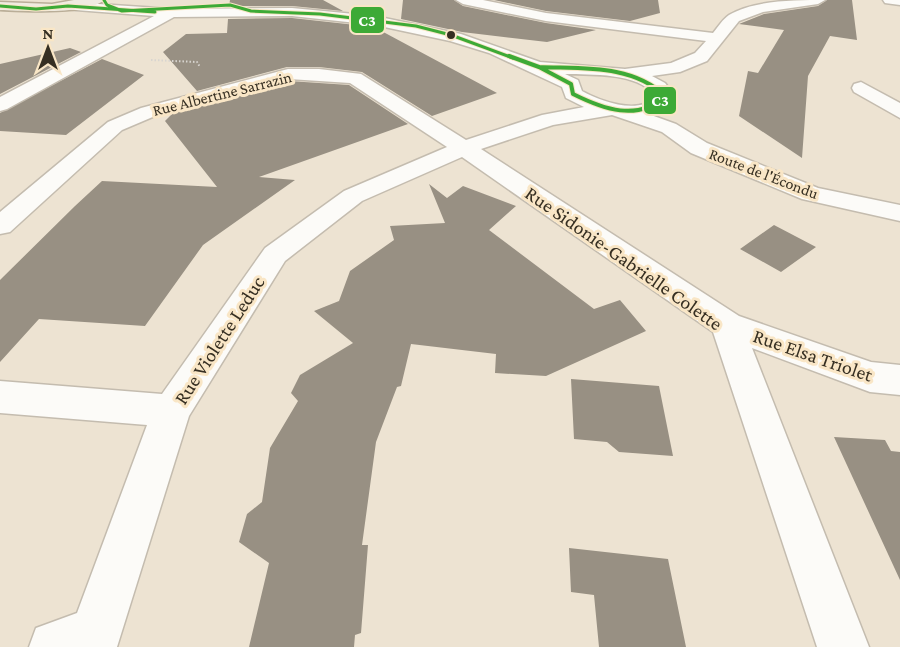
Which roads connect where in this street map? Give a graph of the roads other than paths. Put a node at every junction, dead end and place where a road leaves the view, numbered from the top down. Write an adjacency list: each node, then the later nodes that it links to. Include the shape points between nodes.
1 (97, 0): 8 (main road)
2 (104, 0): 9 (street, Route de l'Écondu)
3 (463, 0): 13 (street, via 546,17)
4 (818, 0): 13 (street, via 760,8 734,18)
5 (890, 0): 6 (street)
6 (900, 1)
7 (7, 4): 8 (main road, via 36,9)
8 (68, 6): 9 (street, Route de l'Écondu)
9 (122, 11): 10 (street, via 216,5); 11 (street, Route de l'Écondu)
10 (251, 11): 12 (street, Route de l'Écondu); 14 (street, Route de l'Écondu, via 320,14 416,26)
11 (171, 13): 12 (street, Route de l'Écondu); 22 (street)
12 (201, 13): 14 (street, Route de l'Écondu, via 357,25)
13 (717, 38): 16 (street, via 701,57)
14 (482, 47): 15 (street, Route de l'Écondu)
15 (539, 67): 17 (street, Route de l'Écondu); 20 (street, Route de l'Écondu)
16 (674, 68): 18 (street); 21 (street)
17 (595, 72): 18 (street, Route de l'Écondu); 20 (street, via 583,75)
18 (627, 74): 21 (street, Route de l'Écondu)
19 (861, 88): 24 (street)
20 (572, 89): 23 (street, Route de l'Écondu, via 582,100); 25 (street)
21 (659, 95): 23 (street, Route de l'Écondu, via 643,109); 26 (street)
22 (0, 105)
23 (616, 110): 25 (street); 26 (street, Route de l'Écondu)
24 (900, 112)
25 (549, 119): 27 (street)
26 (669, 128): 28 (street, Route de l'Écondu, via 699,147 811,194)
27 (464, 148): 29 (street, Rue Albertine Sarrazin, via 355,78 288,74 148,112 115,126); 30 (street, Rue Sidonie-Gabrielle Colette); 33 (street, Rue Violette Leduc, via 353,196 275,255)
28 (900, 213)
29 (0, 226)
30 (727, 325): 31 (street, Rue Elsa Triolet, via 870,377); 35 (street, Rue Sidonie-Gabrielle Colette)
31 (900, 380)
32 (0, 397): 33 (street)
33 (172, 411): 34 (street, Rue Violette Leduc)
34 (80, 642)
35 (843, 647)

